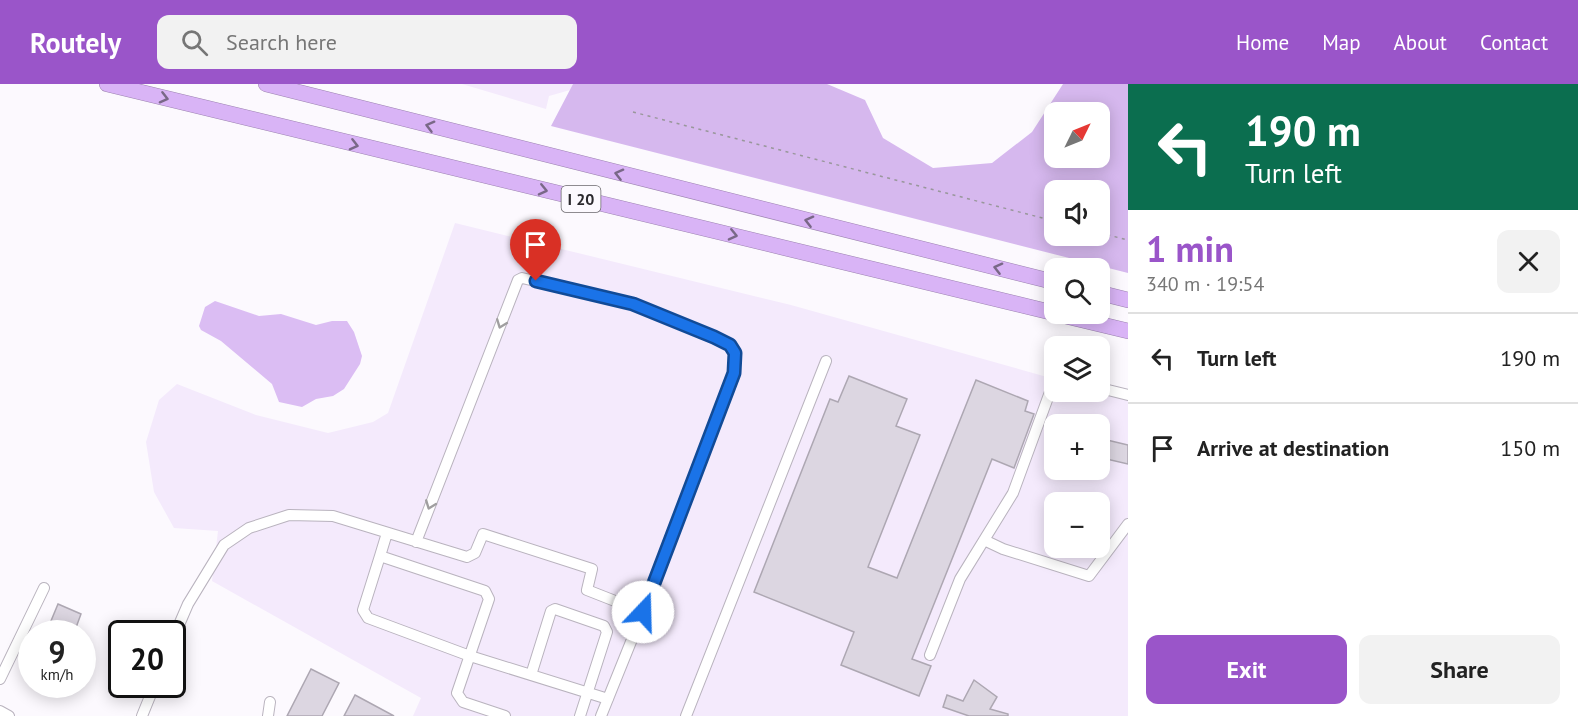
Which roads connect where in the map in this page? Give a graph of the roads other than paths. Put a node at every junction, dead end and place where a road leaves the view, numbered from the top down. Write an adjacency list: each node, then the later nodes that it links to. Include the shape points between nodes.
1 (107, 84): 6 (highway, I 20, one-way to 6)
2 (266, 84): 3 (highway, I 20, one-way to 2)
3 (1044, 279)
4 (1110, 296): 5 (highway)
5 (1128, 300)
6 (1044, 310)
7 (1100, 324): 8 (highway, I 20)
8 (1128, 331)
9 (826, 361): 36 (street)
10 (1110, 390): 11 (street)
11 (1128, 395)
12 (1046, 402): 15 (street, via 1013,493)
13 (1128, 524): 15 (street, via 1089,576)
14 (387, 532): 16 (street); 17 (street); 20 (street, via 333,516 290,515 249,528 224,545)
15 (984, 540): 21 (street, via 960,579)
16 (416, 542): 19 (street, via 467,557 475,553 483,534 565,559 592,569 586,586 590,593); 19 (street, one-way to 16, via 734,373 735,353 730,345 714,337 633,304 522,278)
17 (380, 556): 22 (street, via 364,614); 22 (street, via 485,591 489,599)
18 (44, 588): 24 (street)
19 (643, 612): 27 (street)
20 (181, 620)
21 (930, 654)
22 (470, 656): 23 (street); 33 (street, via 457,693 460,700)
23 (531, 675): 25 (street); 25 (street, via 548,615 555,609 606,628)
24 (0, 679)
25 (588, 693): 27 (street); 34 (street)
26 (149, 698): 31 (street)
27 (608, 699): 35 (street)
28 (270, 702): 32 (street)
29 (0, 711): 30 (street)
30 (9, 716)
31 (142, 716)
32 (268, 716)
33 (505, 716)
34 (580, 716)
35 (601, 716)
36 (686, 716)

